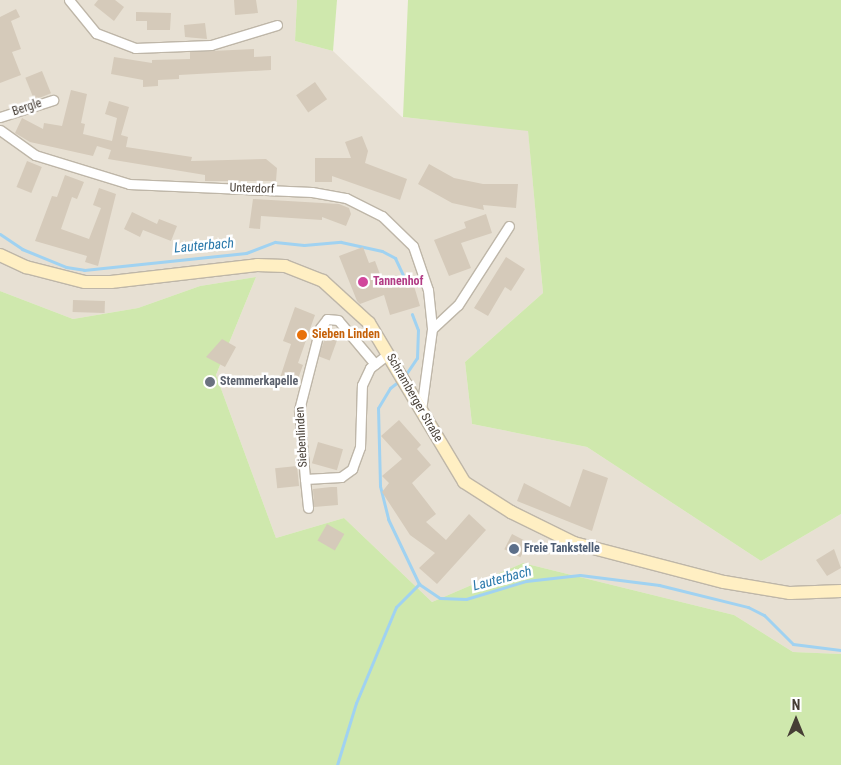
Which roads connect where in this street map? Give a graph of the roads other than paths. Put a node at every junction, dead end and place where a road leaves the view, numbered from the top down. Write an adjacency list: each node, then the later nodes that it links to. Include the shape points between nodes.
1 (69, 0): 2 (street, via 96,33 135,48 211,45)
2 (277, 25)
3 (53, 100): 4 (street, Bergle)
4 (0, 117)
5 (0, 130): 8 (street, Unterdorf, via 35,154 129,184 306,191 346,198 382,216 412,246 428,290)
6 (510, 226): 8 (street, via 458,305)
7 (0, 255): 9 (main road, Schramberger Straße, via 35,270 85,282 285,266 323,281 349,300 369,322)
8 (432, 329): 11 (street, Unterdorf)
9 (388, 354): 10 (street, Siebenlinden); 11 (main road, Schramberger Straße)
10 (375, 364): 12 (street, Siebenlinden, via 362,386 360,447 352,469 341,478); 12 (street, Siebenlinden, via 338,320 327,319 320,328 299,410)
11 (420, 412): 16 (main road, Schramberger Straße, via 464,482 553,535 724,582 790,593)
12 (305, 479): 13 (street, Siebenlinden)
13 (308, 508)
14 (841, 582): 16 (street)
15 (841, 591): 16 (main road, Schramberger Straße)
16 (826, 593)

